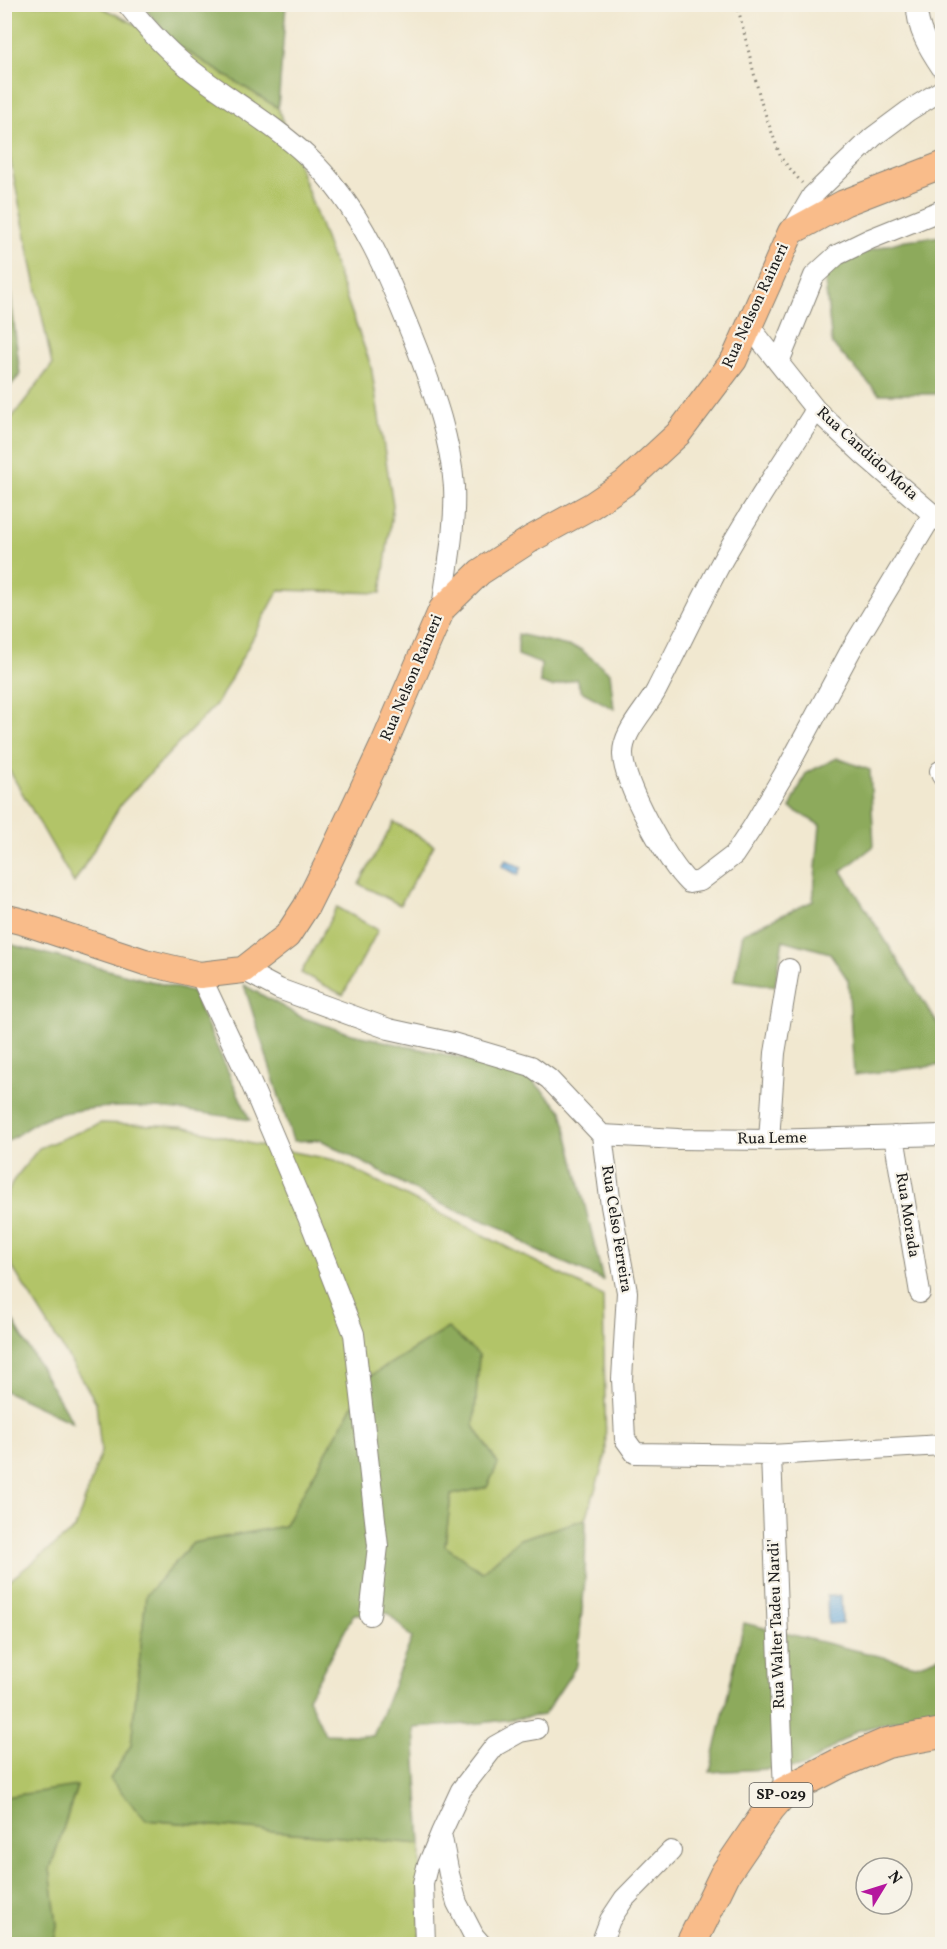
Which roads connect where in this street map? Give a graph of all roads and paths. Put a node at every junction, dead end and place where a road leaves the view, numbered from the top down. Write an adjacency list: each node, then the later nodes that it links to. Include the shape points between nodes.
1 (127, 4): 14 (street, via 195,74 307,156 354,213 374,250 426,372 451,459 453,509)
2 (737, 4): 7 (path, via 761,102 781,158)
3 (917, 4): 4 (street, via 919,26)
4 (942, 68)
5 (942, 90): 7 (street, via 873,137)
6 (942, 165): 9 (main road, Rua Nelson Raineri, via 844,203)
7 (812, 196): 9 (street)
8 (942, 210): 11 (street, via 837,255 814,276)
9 (791, 232): 10 (main road, Rua Nelson Raineri)
10 (750, 327): 11 (street, Rua Candido Mota); 14 (main road, Rua Nelson Raineri, via 721,378 678,434 652,460 591,506 480,572)
11 (779, 363): 12 (street, Rua Candido Mota)
12 (816, 410): 13 (street, Rua Candido Mota); 13 (street, via 750,514 655,693 628,734 623,754 629,781 656,834 689,883 700,881 735,855 851,650)
13 (938, 518)
14 (442, 609): 17 (main road, Rua Nelson Raineri, via 383,746 306,907 287,936)
15 (4, 917): 18 (main road, via 145,962)
16 (789, 969): 22 (street, via 775,1053)
17 (243, 970): 18 (main road); 19 (street, via 279,989 389,1029 453,1042 531,1066 549,1079)
18 (200, 975): 26 (street, via 250,1081 354,1334 378,1546)
19 (602, 1135): 22 (street, Rua Leme); 25 (street, Rua Celso Ferreira, via 627,1292 622,1379 625,1439 635,1453)
20 (942, 1135): 21 (street, Rua Leme)
21 (894, 1136): 22 (street, Rua Leme); 23 (street, Rua Morada)
22 (769, 1140)
23 (920, 1293)
24 (942, 1445): 25 (street, Rua Celso Ferreira)
25 (771, 1455): 29 (street, Rua Walter Tadeu Nardi')
26 (370, 1615)
27 (537, 1729): 30 (street, via 520,1732 495,1746 461,1790)
28 (942, 1733): 29 (highway, SP-029, via 887,1743)
29 (784, 1792): 35 (highway, SP-029, via 725,1874)
30 (441, 1833): 32 (street, via 423,1883); 33 (street, via 457,1904)
31 (671, 1851): 34 (street, via 624,1899)
32 (425, 1944)
33 (481, 1944)
34 (601, 1944)
35 (691, 1944)

